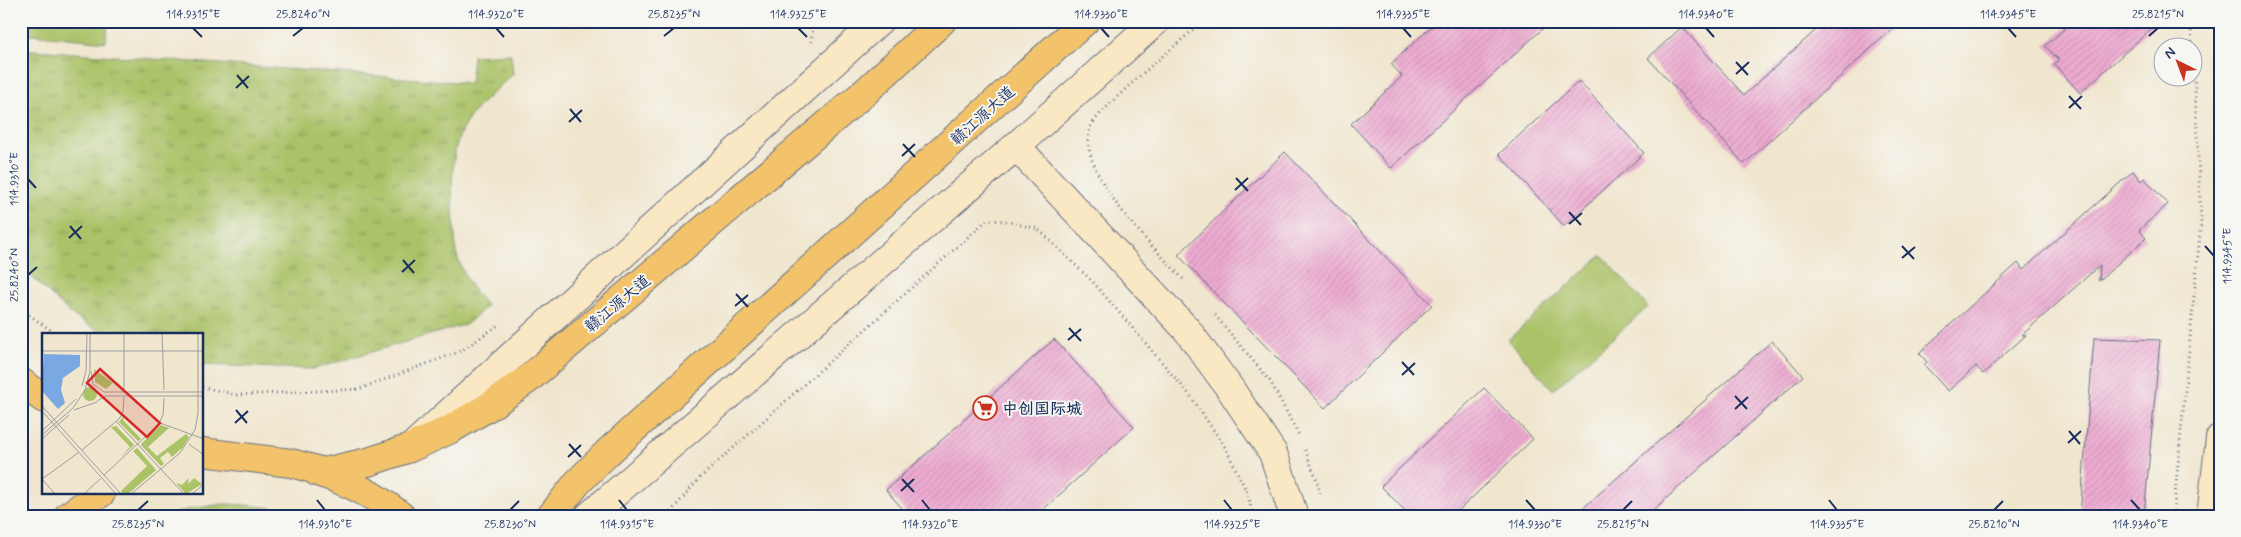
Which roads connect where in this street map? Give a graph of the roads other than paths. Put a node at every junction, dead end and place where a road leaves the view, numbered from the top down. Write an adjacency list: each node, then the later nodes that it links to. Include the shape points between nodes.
1 (879, 21): 9 (street)
2 (942, 21): 9 (main road, 赣江源大道, via 864,93 527,380 451,429)
3 (1086, 21): 18 (main road, 赣江源大道, via 607,453)
4 (1156, 21): 5 (street)
5 (1016, 146): 13 (street); 21 (street, via 1188,332 1273,454)
6 (21, 382): 7 (main road)
7 (42, 398)
8 (2220, 438): 22 (street)
9 (410, 448): 14 (main road, 赣江源大道, via 324,472)
10 (204, 452): 11 (main road)
11 (238, 458): 12 (main road); 14 (main road, 赣江源大道)
12 (204, 460)
13 (652, 460): 19 (street); 20 (street)
14 (291, 463): 17 (main road, via 340,479 386,503)
15 (101, 494): 16 (main road)
16 (68, 516)
17 (401, 516)
18 (551, 516)
19 (589, 516)
20 (615, 516)
21 (1294, 516)
22 (2211, 516)

